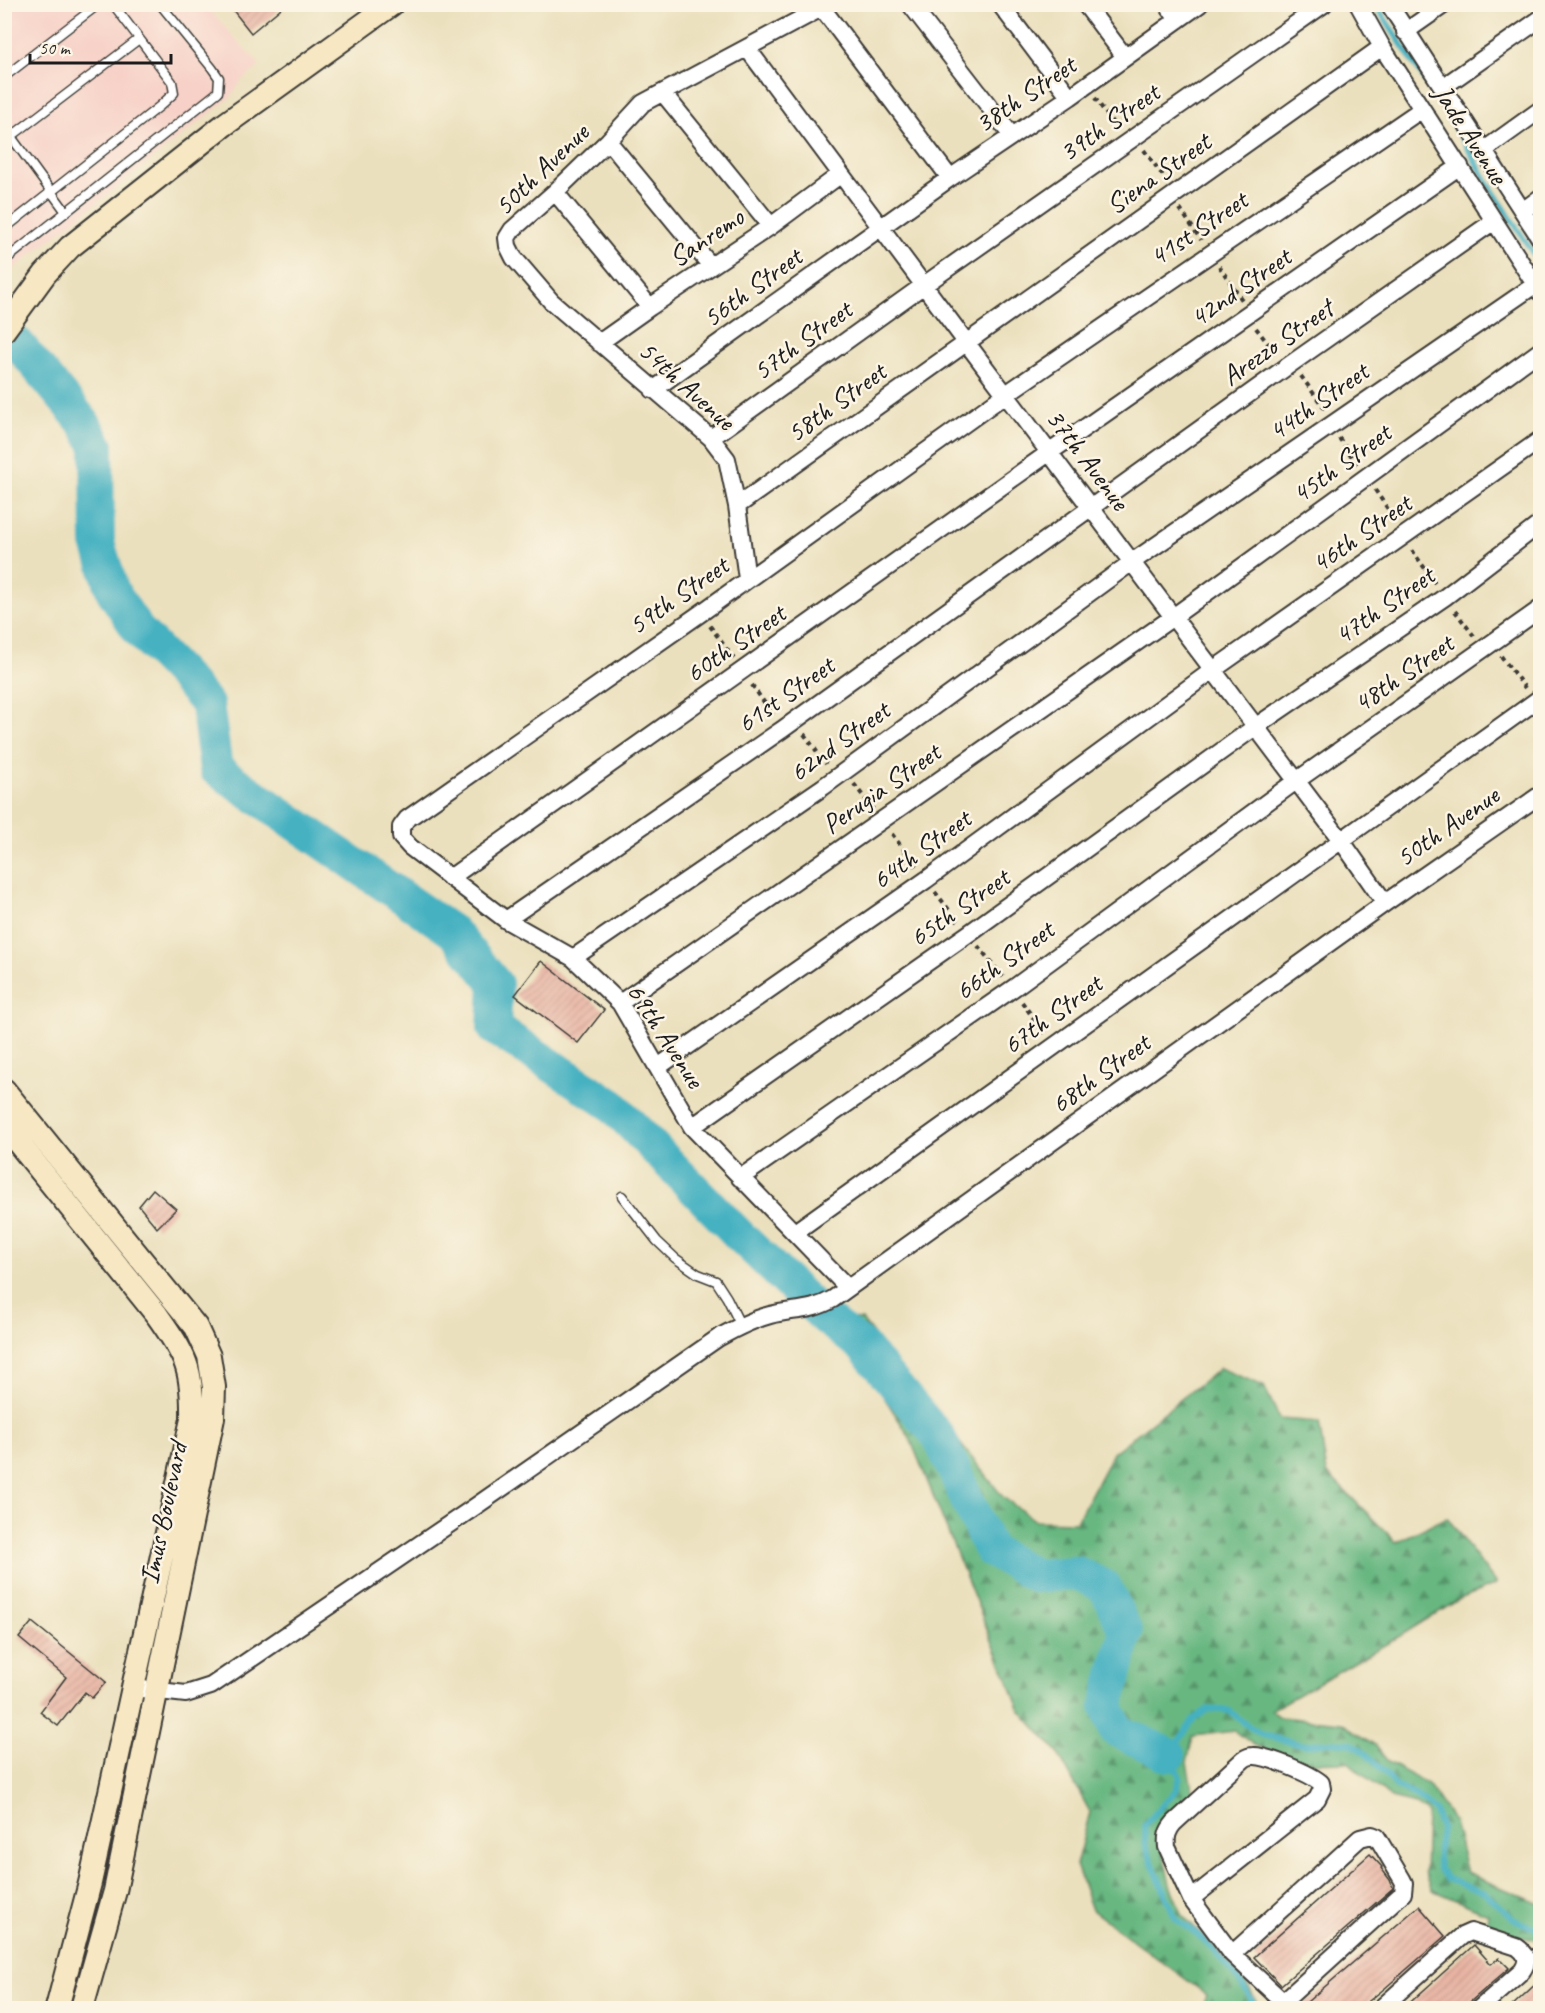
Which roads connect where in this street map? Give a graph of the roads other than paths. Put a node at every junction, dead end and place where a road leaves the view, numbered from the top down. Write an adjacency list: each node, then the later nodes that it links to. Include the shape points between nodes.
1 (99, 4): 22 (lane)
2 (112, 4): 18 (lane)
3 (160, 4): 40 (lane, via 219,78 218,92)
4 (392, 4): 51 (main road, via 224,125 70,247)
5 (910, 4): 29 (street)
6 (1000, 4): 25 (street)
7 (1085, 4): 21 (street)
8 (1167, 4): 16 (street)
9 (1200, 4): 16 (street, 38th Street)
10 (1324, 4): 48 (street, 39th Street)
11 (1358, 4): 19 (street, Jade Avenue)
12 (1389, 4): 17 (street)
13 (1445, 4): 17 (street)
14 (826, 6): 20 (street, 50th Avenue); 35 (street)
15 (1540, 18): 23 (street)
16 (1178, 20): 21 (street, 38th Street)
17 (1405, 32): 23 (street)
18 (139, 39): 30 (lane); 36 (lane, via 172,82 174,93)
19 (1382, 47): 26 (street, Jade Avenue); 52 (street, Siena Street)
20 (747, 48): 24 (street, 50th Avenue); 34 (street, 37th Avenue)
21 (1125, 57): 25 (street, 38th Street)
22 (4, 77)
23 (1443, 87): 32 (street)
24 (663, 93): 31 (street, 50th Avenue, via 644,103); 42 (street)
25 (1070, 96): 29 (street, 38th Street)
26 (1422, 109): 33 (street, Jade Avenue); 56 (street, 41st Street)
27 (1540, 110): 32 (street)
28 (4, 127): 30 (lane)
29 (1012, 136): 35 (street, 38th Street)
30 (8, 139): 36 (lane)
31 (608, 141): 37 (street, 50th Avenue); 47 (street)
32 (1483, 151): 39 (street)
33 (1460, 166): 41 (street, Jade Avenue); 59 (street, 42nd Street)
34 (842, 174): 42 (street, Sanremo); 43 (street, 37th Avenue)
35 (950, 178): 43 (street, 38th Street)
36 (51, 192): 40 (lane); 44 (lane)
37 (555, 192): 50 (street); 53 (street, 50th Avenue, via 512,230 508,246 551,301)
38 (1540, 198): 39 (street)
39 (1524, 210): 45 (street)
40 (66, 212): 46 (lane)
41 (1494, 221): 49 (street, Jade Avenue); 61 (street, Arezzo Street)
42 (771, 226): 47 (street, Sanremo)
43 (881, 227): 48 (street, 37th Avenue); 55 (street, 56th Street)
44 (4, 229)
45 (1540, 238)
46 (4, 261)
47 (711, 266): 50 (street, Sanremo)
48 (924, 285): 52 (street, 37th Avenue); 57 (street, 57th Street)
49 (1538, 288): 63 (street, 44th Street)
50 (650, 307): 53 (street, Sanremo)
51 (4, 330)
52 (966, 342): 56 (street, 37th Avenue); 60 (street, 58th Street)
53 (600, 343): 55 (street, 54th Avenue)
54 (1540, 351): 66 (street, 45th Street)
55 (653, 390): 57 (street, 54th Avenue)
56 (1006, 394): 59 (street, 37th Avenue); 64 (street, 59th Street)
57 (711, 438): 60 (street, 54th Avenue, via 727,459)
58 (1540, 440): 67 (street, 46th Street)
59 (1050, 452): 61 (street, 37th Avenue); 74 (street, 60th Street)
60 (737, 506): 64 (street, 54th Avenue)
61 (1091, 508): 63 (street, 37th Avenue); 76 (street, 61st Street, via 794,721)
62 (1540, 524): 69 (street, 47th Street, via 1446,597)
63 (1132, 562): 66 (street, 37th Avenue); 77 (street, 62nd Street, via 841,774)
64 (747, 579): 73 (street, 59th Street, via 407,819 401,827 401,837)
65 (1540, 609): 70 (street, 48th Street)
66 (1173, 617): 67 (street, 37th Avenue); 78 (street, Perugia Street)
67 (1213, 670): 69 (street, 37th Avenue); 79 (street, 64th Street, via 926,880)
68 (1538, 700): 72 (street)
69 (1255, 727): 70 (street, 37th Avenue); 82 (street, 65th Street)
70 (1296, 781): 72 (street, 37th Avenue); 83 (street, 66th Street, via 1013,988)
71 (1540, 795): 75 (street, 50th Avenue)
72 (1341, 840): 75 (street, 37th Avenue); 85 (street, 67th Street)
73 (410, 847): 74 (street, 69th Avenue)
74 (450, 878): 76 (street, 69th Avenue)
75 (1385, 903): 86 (street, 68th Street)
76 (506, 920): 77 (street, 69th Avenue)
77 (573, 958): 78 (street, 69th Avenue)
78 (620, 1003): 79 (street, 69th Avenue)
79 (658, 1067): 82 (street, 69th Avenue)
80 (4, 1090): 89 (main road, Imus Boulevard, via 176,1300 196,1327 209,1356 213,1418)
81 (4, 1125): 88 (main road, Imus Boulevard, via 157,1315 187,1364 192,1419)
82 (692, 1127): 83 (street, 69th Avenue)
83 (740, 1178): 85 (street, 69th Avenue)
84 (622, 1196): 87 (lane, via 669,1252 698,1274 716,1281)
85 (795, 1232): 86 (street, 69th Avenue)
86 (847, 1287): 87 (street, 68th Street, via 823,1305 771,1315)
87 (741, 1326): 89 (street, via 210,1686 186,1694)
88 (133, 1688): 89 (street); 93 (main road, Imus Boulevard, via 90,1883)
89 (157, 1691): 94 (main road, Imus Boulevard, via 115,1891)
90 (1191, 1899): 90 (street, via 1317,1798 1321,1783 1308,1773 1260,1756 1244,1759 1168,1830 1167,1847); 91 (street)
91 (1232, 1954): 92 (street); 92 (street, via 1360,1838 1377,1837 1402,1879 1403,1893)
92 (1287, 2005)
93 (57, 2008)
94 (82, 2008)
95 (1381, 2008): 96 (street, via 1470,1932 1518,1947 1527,1958 1522,1971)
96 (1480, 2008)

